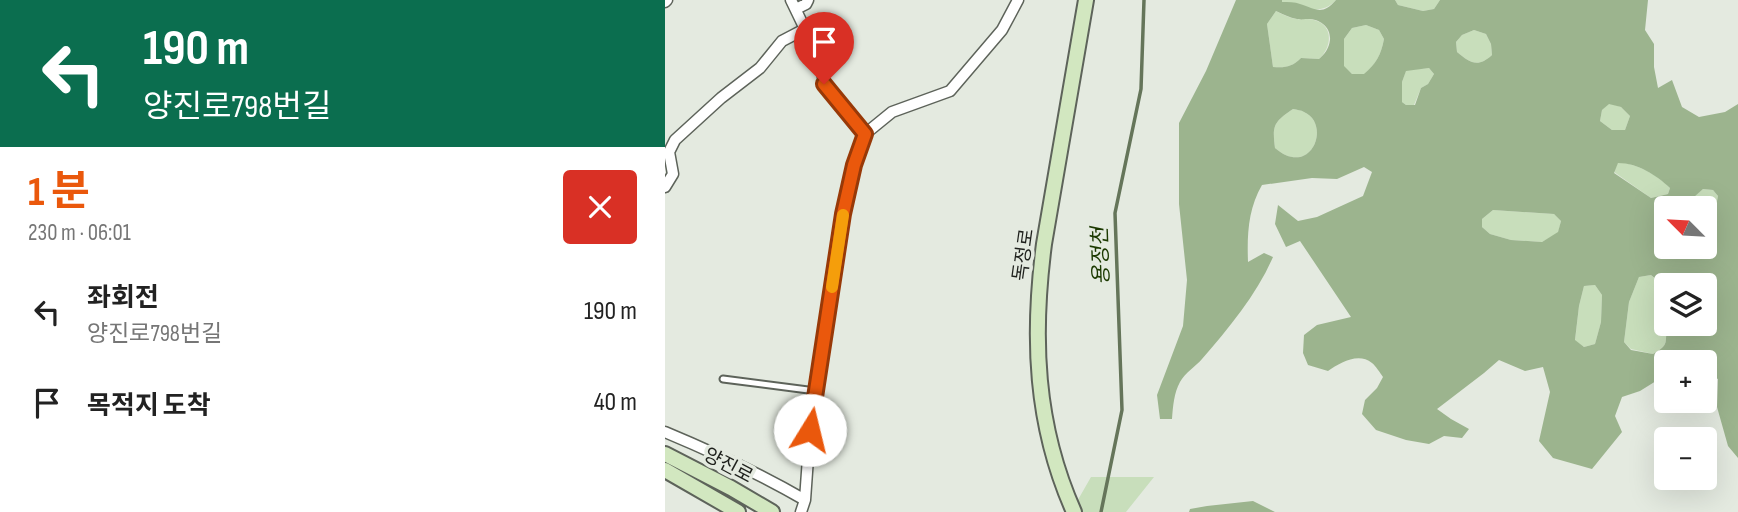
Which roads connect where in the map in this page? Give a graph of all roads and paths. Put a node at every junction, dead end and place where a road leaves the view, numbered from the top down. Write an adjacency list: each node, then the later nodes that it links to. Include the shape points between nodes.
1 (808, 0): 4 (street)
2 (1018, 0): 6 (street, via 1002,30 950,91 892,112)
3 (1086, 0): 17 (street, 독정로, via 1044,244 1037,350 1052,454)
4 (793, 5): 5 (street)
5 (805, 29): 6 (street, via 819,53 824,84); 7 (street, via 782,41 760,68 675,140 669,152 673,174)
6 (865, 134): 9 (street, via 843,214)
7 (665, 187)
8 (723, 379): 9 (lane)
9 (816, 391): 13 (street)
10 (665, 432): 13 (street)
11 (665, 454): 15 (street, 양진로)
12 (665, 470): 14 (street, 양진로)
13 (805, 500): 16 (street)
14 (739, 512)
15 (772, 512)
16 (801, 512)
17 (1074, 512)

